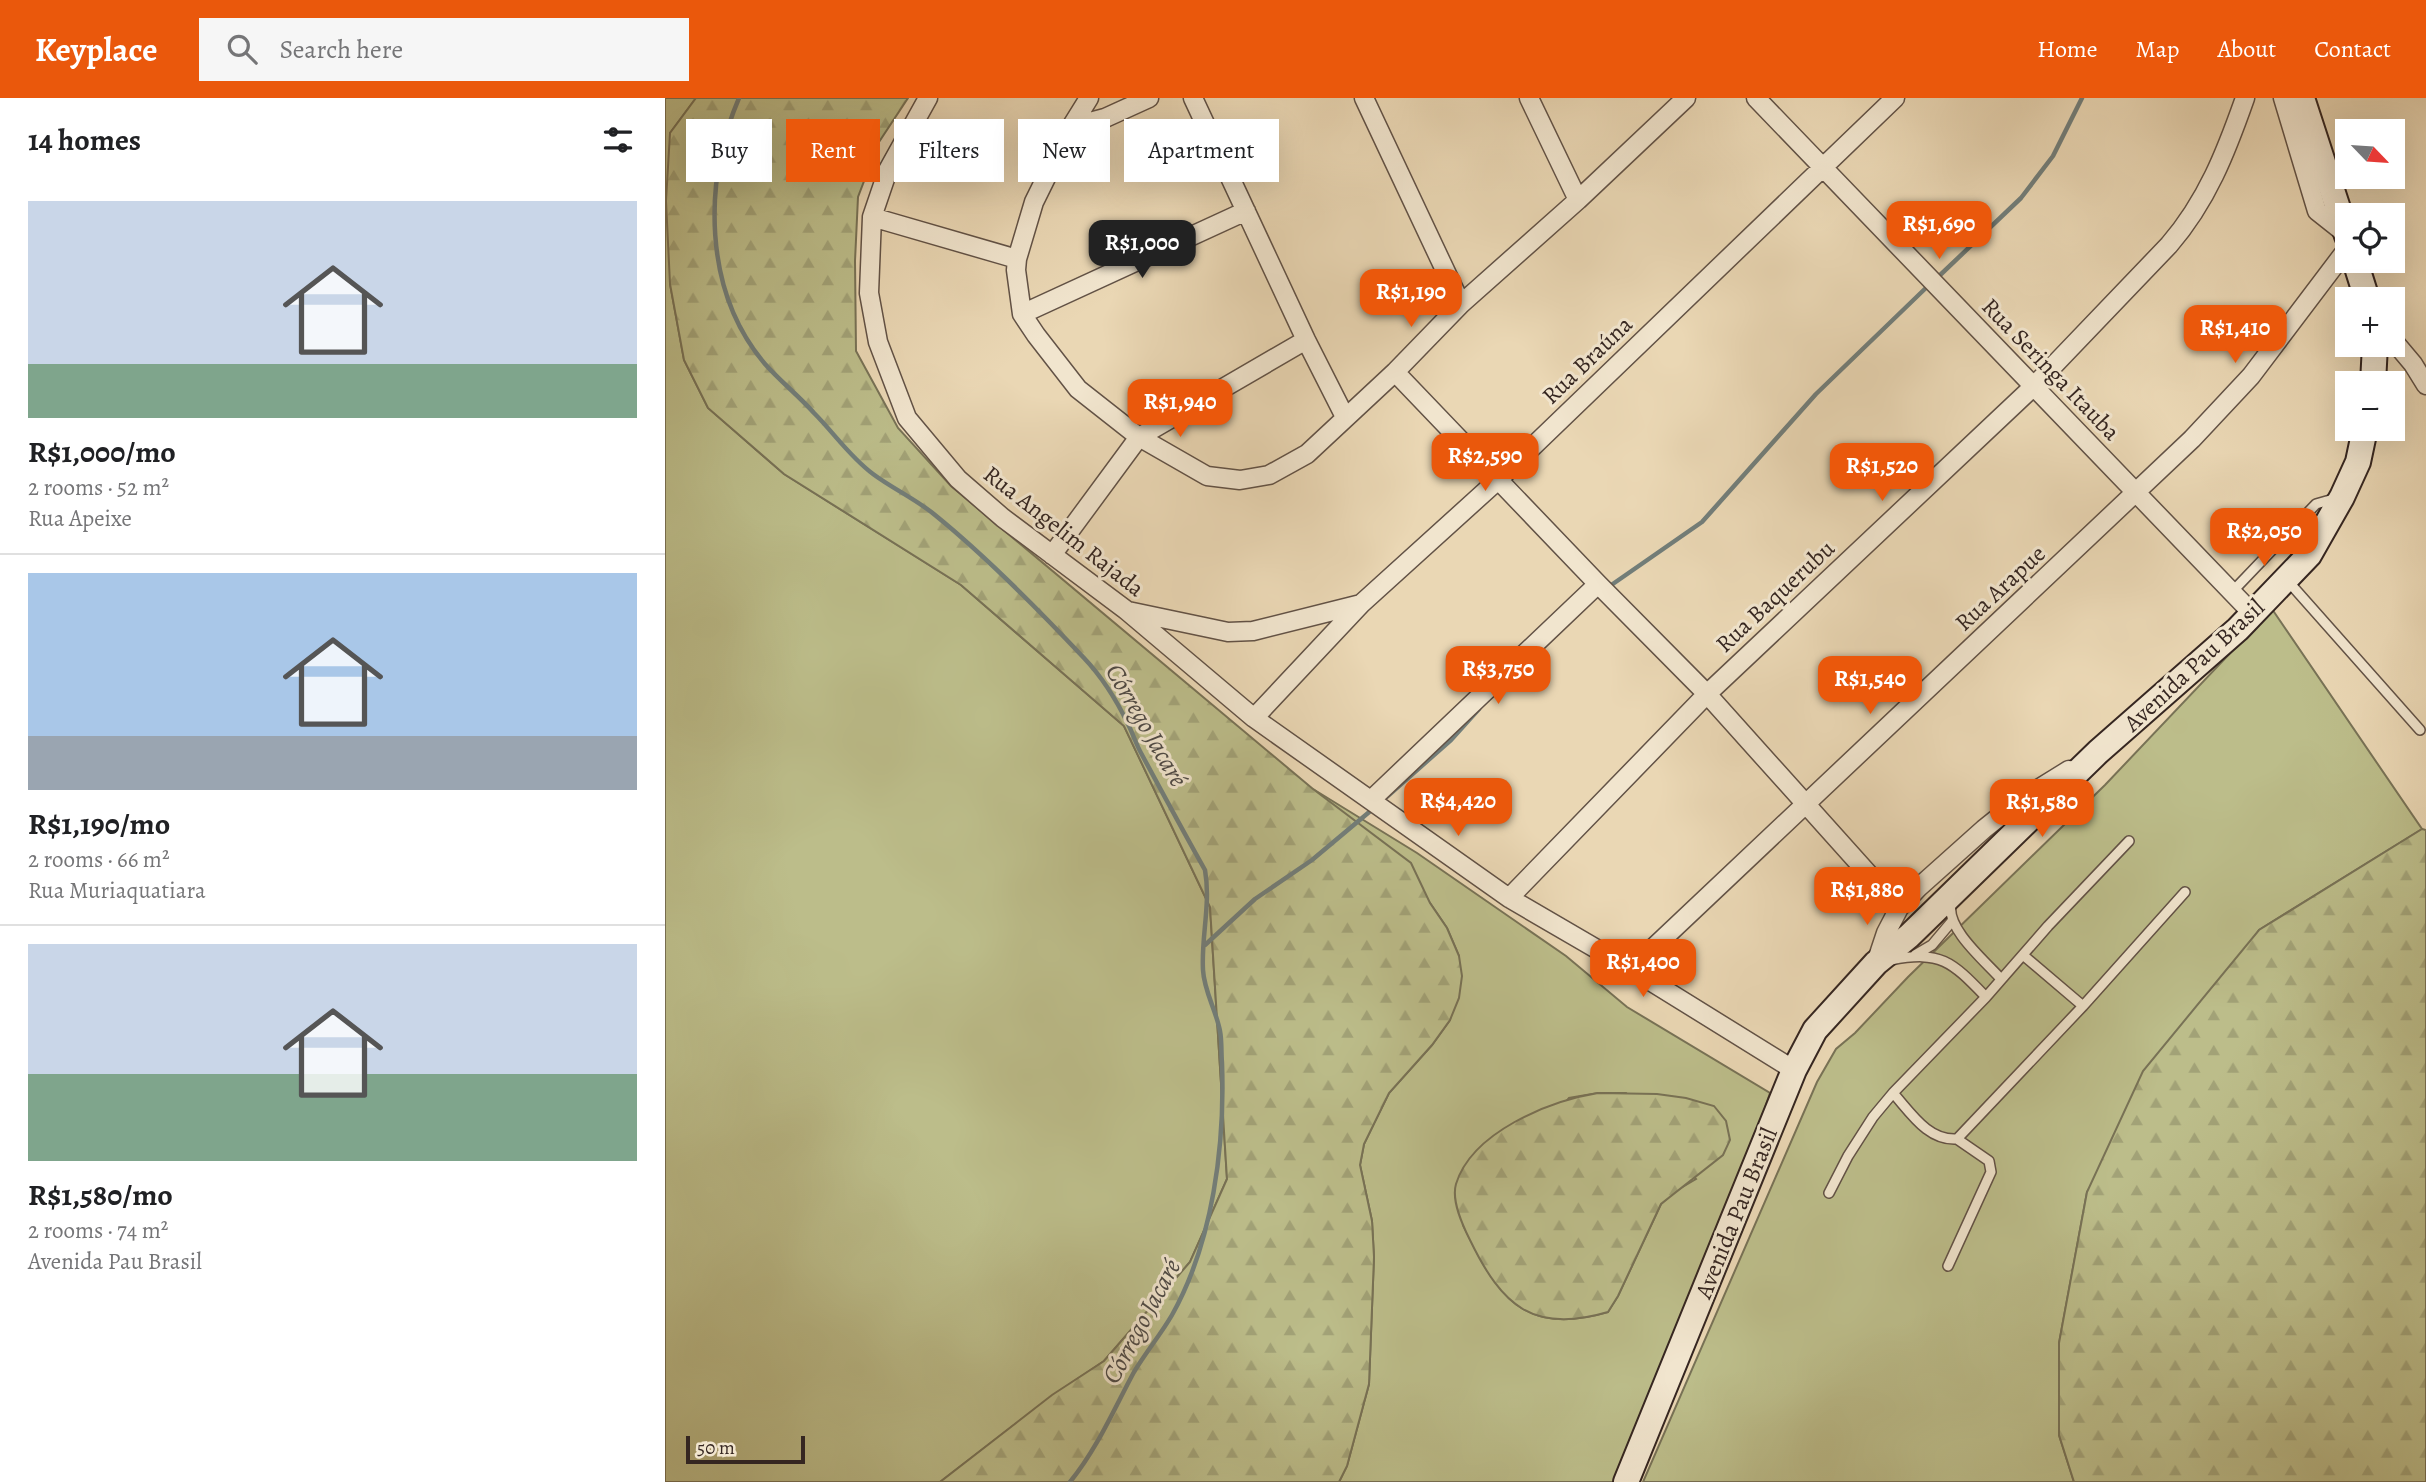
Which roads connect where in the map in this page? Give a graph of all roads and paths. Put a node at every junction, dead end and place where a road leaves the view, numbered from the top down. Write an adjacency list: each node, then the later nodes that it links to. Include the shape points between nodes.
1 (928, 98): 20 (street, Rua Angelim Rajada, via 888,170)
2 (1089, 98): 13 (street)
3 (1149, 98): 14 (street)
4 (1193, 98): 19 (street)
5 (1364, 98): 24 (street)
6 (1529, 98): 17 (street)
7 (1686, 98): 17 (street)
8 (1756, 98): 15 (street, Rua Seringa Itauba)
9 (1895, 98): 15 (street, Rua Braúna)
10 (2245, 98): 31 (street, Rua Baquerubu, via 2225,156 2190,221)
11 (2283, 98): 21 (street, via 2317,211)
12 (2302, 98): 18 (main road)
13 (1076, 119)
14 (1101, 119)
15 (1823, 166): 31 (street, Rua Seringa Itauba); 35 (street, Rua Braúna)
16 (1044, 182): 22 (street)
17 (1578, 200): 24 (street)
18 (2336, 203)
19 (1246, 211): 25 (street); 26 (street)
20 (872, 217): 22 (street); 38 (street, Rua Angelim Rajada, via 869,293 878,342 907,418 958,479)
21 (2335, 226)
22 (1017, 259): 25 (street)
23 (2335, 265): 36 (street, Rua Arapue, via 2251,376)
24 (1461, 304): 29 (street)
25 (1022, 314): 33 (street, via 1078,389)
26 (1306, 340): 32 (street); 33 (street)
27 (2405, 349): 28 (street)
28 (2420, 360): 30 (street)
29 (1395, 372): 32 (street); 35 (street)
30 (2426, 385)
31 (2034, 386): 36 (street, Rua Seringa Itauba); 45 (street, Rua Baquerubu)
32 (1345, 417): 33 (street, via 1307,454 1269,475 1240,480 1207,476)
33 (1139, 437): 38 (street)
34 (2362, 441): 37 (main road, Avenida Pau Brasil)
35 (1499, 479): 40 (street); 42 (street, Rua Braúna)
36 (2137, 492): 41 (street, Rua Seringa Itauba); 49 (street, Rua Arapue)
37 (2342, 497): 39 (main road, Avenida Pau Brasil, via 2309,555); 41 (lane, via 2316,504)
38 (1052, 555): 43 (street, Rua Angelim Rajada)
39 (2286, 579): 44 (main road, Avenida Pau Brasil); 47 (lane)
40 (1603, 590): 45 (street); 50 (street)
41 (2232, 592): 44 (street, Rua Seringa Itauba)
42 (1361, 604): 43 (street, via 1252,631 1228,632); 46 (street, Rua Braúna)
43 (1126, 610): 46 (street, Rua Angelim Rajada)
44 (2252, 613): 48 (main road, Avenida Pau Brasil)
45 (1707, 694): 49 (street); 54 (street, Rua Baquerubu)
46 (1254, 718): 50 (street, Rua Angelim Rajada)
47 (2420, 730)
48 (2098, 752): 52 (main road, Avenida Pau Brasil); 55 (street, Avenida Pau Brasil, via 2019,801)
49 (1805, 803): 55 (street); 60 (street, Rua Arapue)
50 (1377, 804): 54 (street, Rua Angelim Rajada)
51 (2129, 841): 58 (lane)
52 (1953, 892): 56 (lane); 59 (main road, Avenida Pau Brasil)
53 (2185, 892): 63 (lane)
54 (1509, 898): 60 (street)
55 (1899, 908): 59 (street, Avenida Pau Brasil)
56 (1953, 920): 57 (lane, via 1933,945); 61 (lane, via 1957,931)
57 (1915, 955): 59 (lane); 62 (lane, via 1941,958)
58 (2023, 955): 61 (lane); 63 (lane)
59 (1876, 963): 64 (main road, Avenida Pau Brasil, via 1815,1030)
60 (1631, 969): 64 (street)
61 (2001, 979): 62 (lane)
62 (1986, 997): 65 (lane)
63 (2083, 1006): 66 (lane)
64 (1794, 1070): 69 (main road, Avenida Pau Brasil)
65 (1893, 1093): 66 (lane, via 1930,1133 1944,1140); 67 (lane, via 1848,1156)
66 (1957, 1139): 68 (lane, via 1989,1161 1991,1172)
67 (1829, 1193)
68 (1948, 1266)
69 (1626, 1482)

